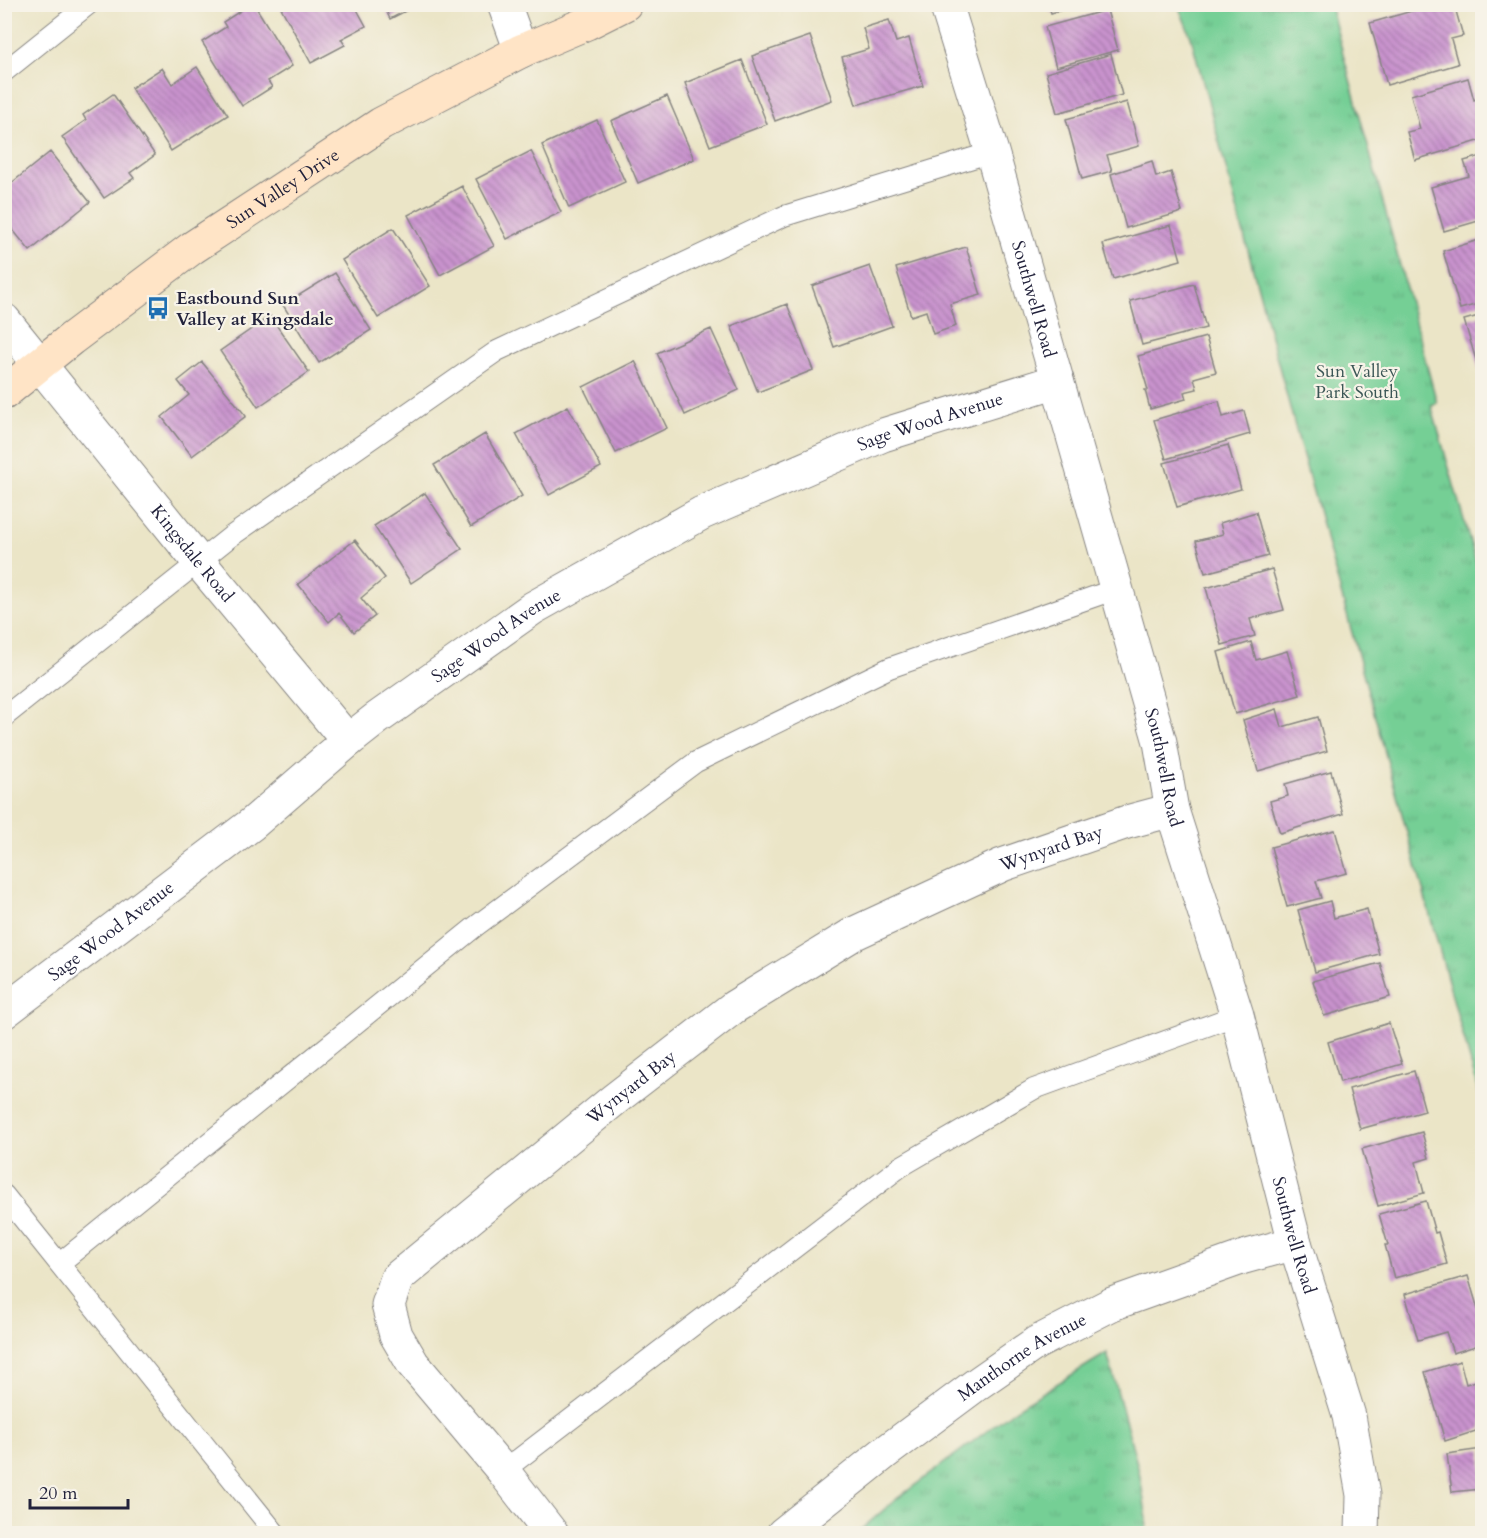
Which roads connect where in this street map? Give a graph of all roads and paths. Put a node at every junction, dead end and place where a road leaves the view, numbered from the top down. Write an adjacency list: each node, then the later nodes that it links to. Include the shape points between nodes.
1 (89, 4): 8 (lane)
2 (504, 4): 7 (street)
3 (625, 4): 6 (street, Sun Valley Drive)
4 (651, 4): 6 (street, Sun Valley Drive)
5 (946, 4): 9 (street, Southwell Road)
6 (587, 23): 7 (street, Sun Valley Drive)
7 (520, 51): 11 (street, Sun Valley Drive, via 381,124 192,248)
8 (4, 72)
9 (992, 152): 12 (street, Southwell Road); 14 (lane, via 784,216 496,351)
10 (4, 320): 11 (street, Kingsdale Road)
11 (40, 364): 13 (street, Sun Valley Drive); 14 (street, Kingsdale Road)
12 (1057, 381): 15 (street, Southwell Road); 17 (street, Sage Wood Avenue, via 883,435 702,513 533,608)
13 (4, 393)
14 (199, 562): 16 (lane); 17 (street, Kingsdale Road)
15 (1116, 589): 18 (street, Southwell Road, via 1160,742); 23 (lane, via 889,668 696,762 476,926)
16 (4, 717)
17 (348, 741): 19 (street, Sage Wood Avenue, via 252,824)
18 (1172, 810): 20 (street, Southwell Road); 24 (street, Wynyard Bay, via 1002,865 855,933 734,1007 397,1278 388,1305 396,1335 413,1364)
19 (4, 1012)
20 (1236, 1015): 22 (street, Southwell Road); 24 (lane, via 1034,1089 900,1167)
21 (4, 1195): 23 (lane)
22 (1295, 1243): 27 (street, Manthorne Avenue, via 1112,1304 1036,1343 883,1454); 28 (street, Southwell Road, via 1349,1416 1363,1495)
23 (60, 1263): 25 (lane)
24 (502, 1471): 26 (street, Wynyard Bay)
25 (276, 1533)
26 (552, 1533)
27 (783, 1533)
28 (1362, 1533)

